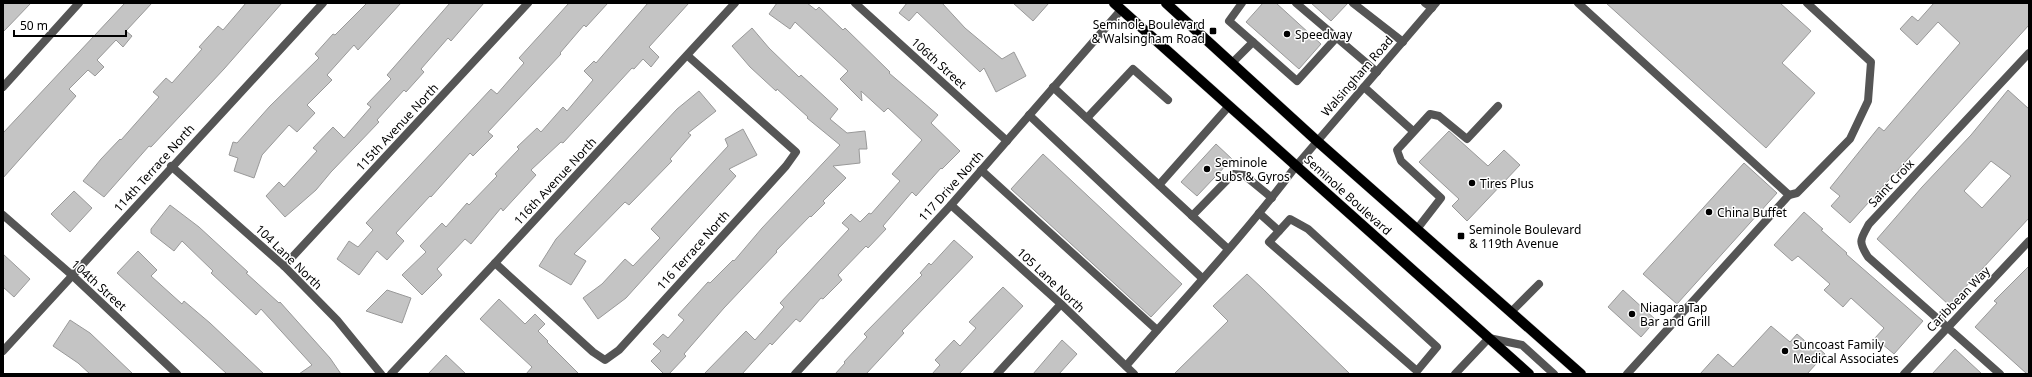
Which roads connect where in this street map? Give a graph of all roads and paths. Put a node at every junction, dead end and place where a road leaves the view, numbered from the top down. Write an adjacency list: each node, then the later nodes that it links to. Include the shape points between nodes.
1 (79, 3): 21 (street)
2 (323, 3): 32 (street, 114th Terrace North)
3 (528, 3): 47 (street, 115th Avenue North)
4 (735, 3): 18 (street, 116th Avenue North)
5 (855, 3): 30 (street, 106th Street)
6 (1166, 3): 19 (main road, Seminole Boulevard)
7 (1242, 3): 15 (street, via 1229,21)
8 (1296, 3): 14 (street)
9 (1353, 3): 16 (street)
10 (1578, 3): 36 (street)
11 (1807, 3): 36 (street, via 1871,62 1868,101 1850,139 1798,193)
12 (1431, 5): 16 (street, Walsingham Road)
13 (1118, 6): 23 (street, 117 Drive North); 25 (main road, Seminole Boulevard)
14 (1337, 38): 15 (street, via 1298,81); 20 (street)
15 (1253, 42): 19 (street)
16 (1403, 42): 20 (street, Walsingham Road)
17 (2029, 53): 53 (street, Saint Croix, via 1869,224 1860,239 1860,244 1868,257)
18 (688, 56): 46 (street, 116th Avenue North); 46 (street, 116 Terrace North, via 796,152 619,350 605,360 593,352)
19 (1232, 63): 31 (main road, Seminole Boulevard)
20 (1377, 72): 22 (street, Walsingham Road)
21 (3, 87)
22 (1364, 87): 29 (street); 31 (street, Walsingham Road)
23 (1053, 88): 27 (street, 117 Drive North); 28 (street)
24 (1168, 100): 28 (street, via 1133,69)
25 (1229, 106): 33 (main road, Seminole Boulevard); 35 (street)
26 (1498, 106): 29 (street, via 1467,139 1439,116 1430,114)
27 (1030, 115): 30 (street, 117 Drive North); 49 (street)
28 (1086, 118): 35 (street)
29 (1413, 131): 42 (street, via 1397,150 1401,162 1441,198)
30 (1007, 140): 34 (street, 117 Drive North)
31 (1317, 141): 33 (street, Walsingham Road); 42 (main road, Seminole Boulevard)
32 (171, 166): 47 (street, 104 Lane North); 48 (street, 114th Terrace North)
33 (1296, 166): 37 (street, Walsingham Road); 55 (main road, Seminole Boulevard)
34 (981, 170): 38 (street, 117 Drive North); 54 (street)
35 (1159, 185): 41 (street)
36 (1789, 195): 69 (street)
37 (1272, 198): 39 (street, Walsingham Road); 41 (street, via 1244,175 1233,174)
38 (951, 205): 51 (street, 105 Lane North); 62 (street, 117 Drive North)
39 (1259, 213): 43 (street); 45 (street, Walsingham Road)
40 (3, 214): 48 (street, 104th Street)
41 (1192, 216): 45 (street)
42 (1417, 229): 52 (main road, Seminole Boulevard)
43 (1279, 231): 58 (street, via 1269,242); 58 (street, via 1290,219 1308,229 1437,347)
44 (2029, 241): 53 (street, Caribbean Way)
45 (1228, 249): 49 (street, Walsingham Road)
46 (496, 263): 61 (street, 116th Avenue North)
47 (284, 266): 60 (street, 104 Lane North, via 337,320)
48 (73, 276): 56 (street, 114th Terrace North); 59 (street, 104th Street)
49 (1202, 278): 54 (street, Walsingham Road)
50 (1539, 284): 52 (street)
51 (1061, 304): 57 (street, 105 Lane North); 63 (street)
52 (1511, 312): 68 (main road, Seminole Boulevard)
53 (1947, 328): 70 (street, Caribbean Way); 71 (street)
54 (1157, 330): 57 (street, Walsingham Road)
55 (1489, 338): 65 (street); 66 (main road, Seminole Boulevard); 67 (street, via 1522,345)
56 (3, 351)
57 (1126, 366): 64 (street, 105 Lane North)
58 (1417, 373)
59 (177, 374)
60 (381, 374)
61 (391, 374)
62 (795, 374)
63 (997, 374)
64 (1134, 374)
65 (1455, 374)
66 (1529, 374)
67 (1554, 374)
68 (1581, 374)
69 (1627, 374)
70 (1904, 374)
71 (2000, 374)

